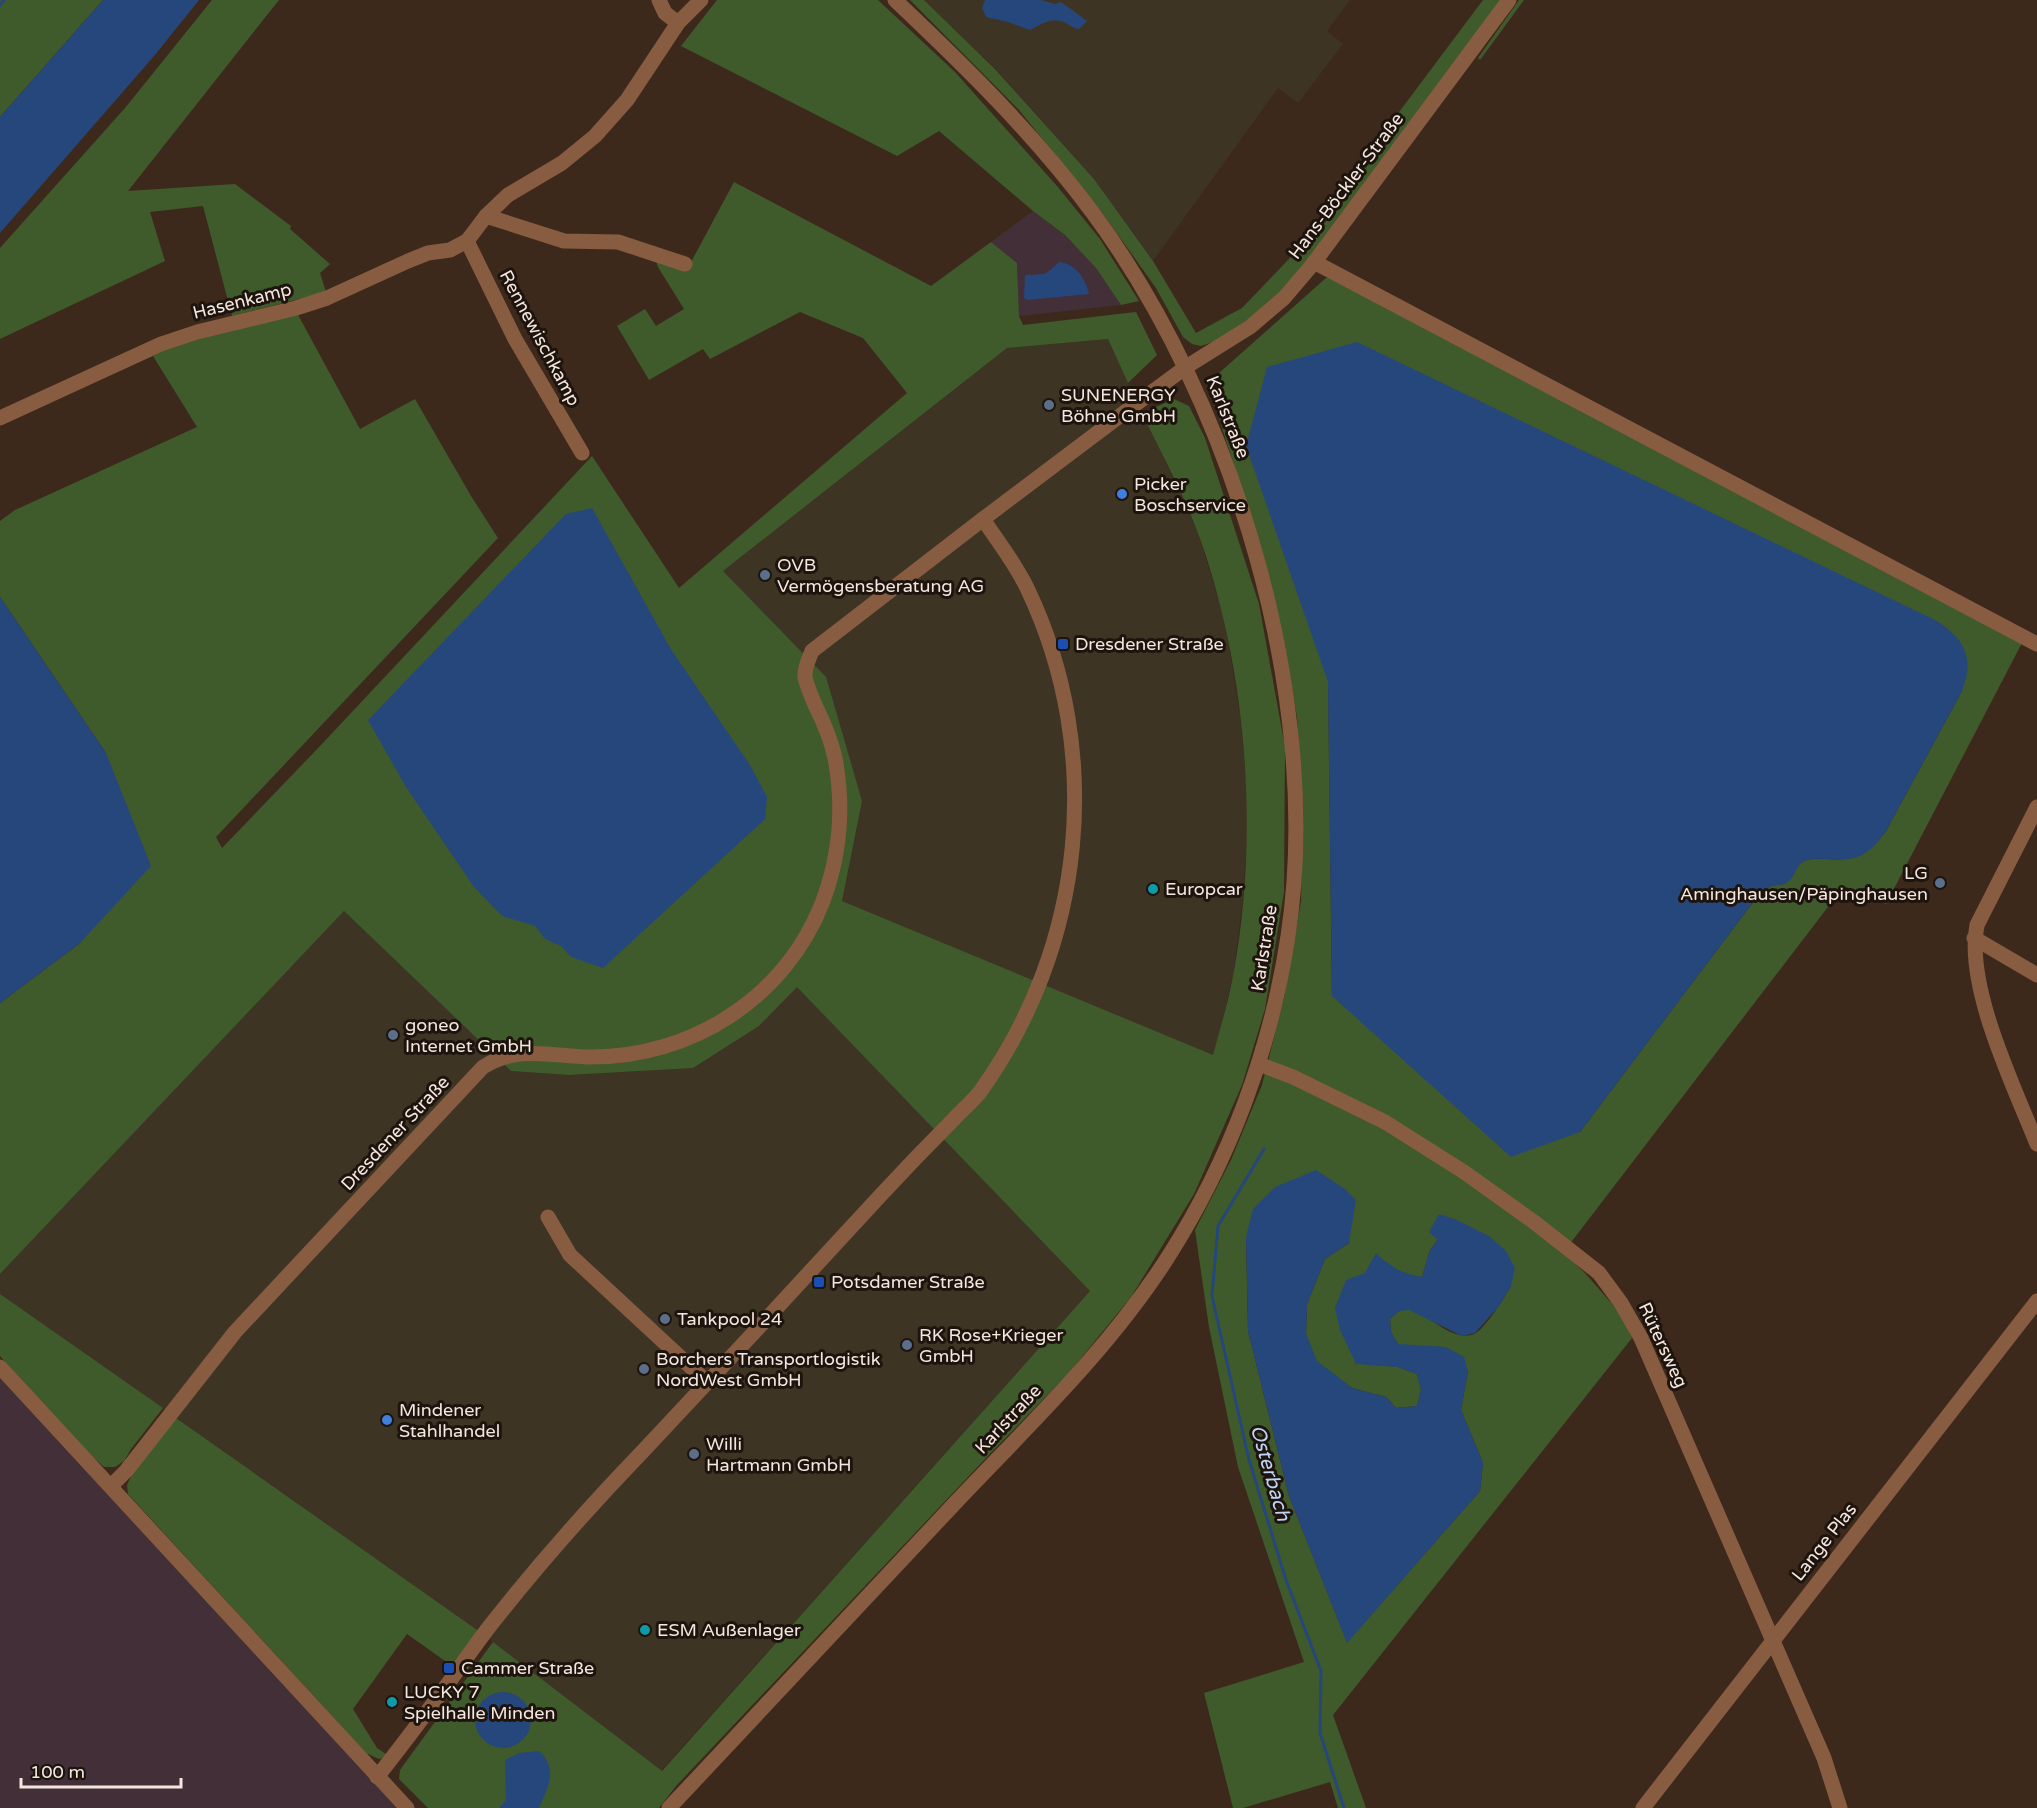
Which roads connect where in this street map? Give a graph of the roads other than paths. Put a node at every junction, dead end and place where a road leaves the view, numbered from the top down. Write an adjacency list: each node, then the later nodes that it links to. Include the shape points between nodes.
1 (659, 0): 5 (street, via 665,13)
2 (701, 0): 5 (street)
3 (895, 0): 10 (street, Karlstraße, via 1002,103 1096,217 1153,305)
4 (1509, 0): 8 (street, Hans-Böckler-Straße)
5 (678, 23): 6 (street, via 627,100 595,136 562,164 508,195)
6 (486, 216): 7 (street); 9 (street, via 564,241 618,243)
7 (467, 241): 11 (street, Hasenkamp, via 450,250 408,261 327,298 161,344); 12 (street, Rennewischkamp, via 514,339)
8 (1314, 262): 10 (street, Hans-Böckler-Straße, via 1284,298 1250,327); 14 (street)
9 (685, 264)
10 (1186, 367): 13 (street); 18 (street, Karlstraße, via 1232,478 1251,536 1281,664 1290,731 1295,806 1289,931)
11 (0, 418)
12 (582, 453)
13 (982, 519): 23 (street, via 1026,587 1044,628 1068,716 1074,829 1065,906 1055,941 1028,1011 978,1095); 24 (street, Dresdener Straße, via 812,651 807,662 805,676 834,756 840,819 830,883 803,942 782,971 729,1016 703,1033 672,1044 614,1055 510,1055 483,1067 235,1332)
14 (2037, 644)
15 (2037, 807): 16 (street)
16 (1974, 938): 17 (street); 19 (street, via 1975,965 1993,1033)
17 (2037, 975)
18 (1259, 1064): 25 (street, Rütersweg, via 1385,1122 1454,1165 1599,1273 1641,1338); 28 (street, Karlstraße, via 1236,1126 1192,1217 1119,1325 1070,1382)
19 (2037, 1144)
20 (548, 1217): 23 (street, via 570,1255)
21 (2037, 1301): 25 (street, Lange Plas)
22 (0, 1366): 24 (street)
23 (708, 1382): 26 (street, via 540,1564)
24 (111, 1485): 26 (street)
25 (1773, 1640): 29 (street, Lange Plas); 30 (street, Rütersweg, via 1824,1758)
26 (377, 1777): 27 (street)
27 (407, 1808)
28 (669, 1808)
29 (1643, 1808)
30 (1840, 1808)

